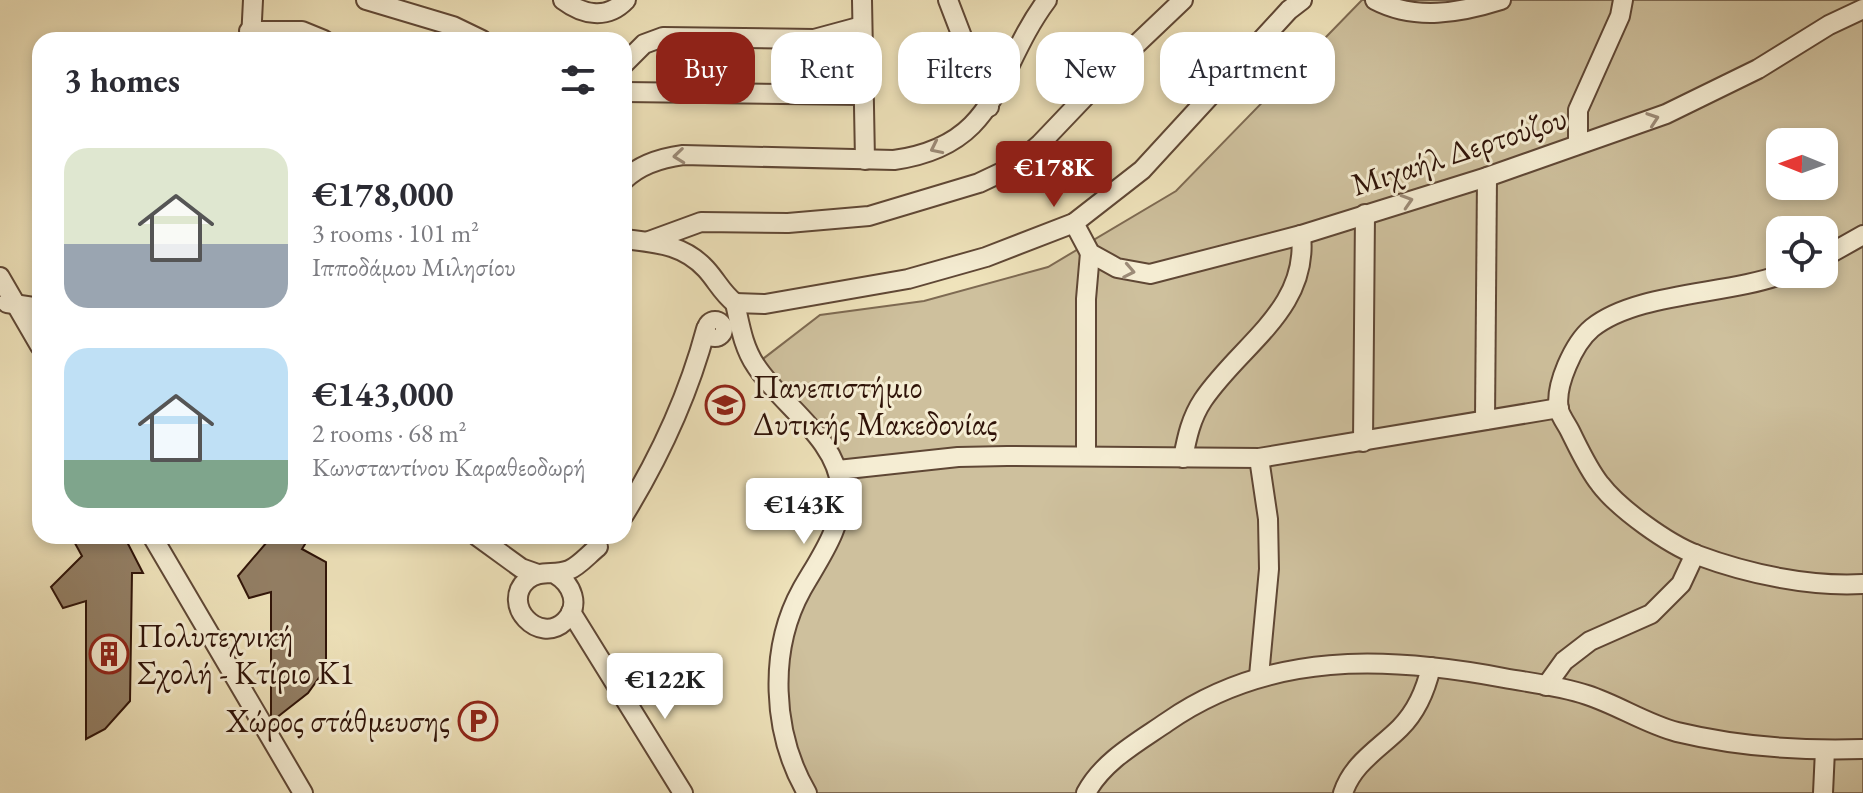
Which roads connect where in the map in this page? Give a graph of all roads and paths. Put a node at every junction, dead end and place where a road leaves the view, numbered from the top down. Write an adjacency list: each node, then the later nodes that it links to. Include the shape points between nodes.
1 (253, 0): 15 (street)
2 (366, 0): 16 (street)
3 (563, 0): 4 (street, via 591,14 618,8)
4 (626, 0)
5 (862, 0): 14 (street)
6 (948, 0): 22 (street)
7 (1047, 0): 22 (street)
8 (1183, 0): 32 (street, via 1040,144 1015,166 979,183 869,216 788,223 701,222)
9 (1302, 0): 28 (street, via 1142,170)
10 (1375, 0): 11 (street, via 1435,14)
11 (1501, 0)
12 (1623, 0): 23 (street, via 1578,110)
13 (1863, 9): 23 (street, Μιχαήλ Δερτούζου, one-way to 13, via 1719,90)
14 (862, 26): 17 (street); 18 (street, via 814,39 663,37)
15 (250, 32)
16 (465, 32)
17 (862, 32)
18 (632, 56)
19 (632, 92): 20 (street)
20 (771, 94)
21 (863, 104): 24 (street)
22 (989, 107): 24 (street, one-way to 24, via 972,128 937,149 917,157)
23 (1578, 144): 26 (street, Μιχαήλ Δερτούζου)
24 (865, 160): 25 (street, one-way to 25, via 683,155)
25 (632, 174)
26 (1487, 177): 27 (street, Μιχαήλ Δερτούζου, one-way to 26); 42 (street)
27 (1365, 214): 29 (street, Μιχαήλ Δερτούζου); 43 (street)
28 (1074, 223): 34 (street); 38 (street, via 986,257 908,279 765,304)
29 (1301, 235): 34 (street, Μιχαήλ Δερτούζου, one-way to 29, via 1117,268 1150,274); 45 (street, via 1303,256 1281,314 1205,398 1190,426)
30 (1863, 235): 33 (street)
31 (632, 240): 32 (street)
32 (649, 241): 38 (street, via 684,250)
33 (1838, 249)
34 (1090, 253): 44 (street)
35 (0, 277): 37 (street)
36 (1766, 278): 41 (street, via 1648,303 1592,328 1573,350)
37 (8, 303): 39 (street); 40 (street)
38 (735, 303): 47 (street, via 755,365 819,439); 48 (street, via 697,362)
39 (32, 307)
40 (32, 335)
41 (1559, 408): 42 (street); 54 (street, via 1600,485 1640,520)
42 (1485, 420): 43 (street)
43 (1363, 442): 46 (street)
44 (1086, 456): 45 (street); 47 (street, via 958,457)
45 (1183, 458): 46 (street)
46 (1259, 458): 62 (street, via 1269,569)
47 (838, 470): 68 (street, via 840,510 784,630 779,671 779,703)
48 (632, 500)
49 (157, 544): 66 (street)
50 (486, 544): 57 (street)
51 (488, 544): 55 (street, via 521,568)
52 (601, 544): 55 (street, via 571,570)
53 (602, 544): 58 (street)
54 (1695, 554): 56 (street, via 1808,583); 63 (street, via 1681,584 1651,614 1590,641 1564,661)
55 (546, 574): 57 (street, via 530,577); 58 (street, via 569,585)
56 (1863, 584)
57 (519, 592): 59 (street, via 524,618)
58 (572, 603): 59 (street, via 565,620); 61 (street)
59 (549, 628): 61 (street, via 566,634)
60 (1431, 667): 62 (street, via 1360,663); 63 (street); 70 (street, via 1413,712 1361,763)
61 (608, 673): 67 (street)
62 (1259, 676): 69 (street, via 1178,714 1117,756)
63 (1546, 686): 65 (street, via 1587,695 1674,731 1739,744)
64 (1863, 749): 65 (street)
65 (1825, 750): 71 (street)
66 (303, 793)
67 (683, 793)
68 (807, 793)
69 (1086, 793)
70 (1343, 793)
71 (1823, 793)

